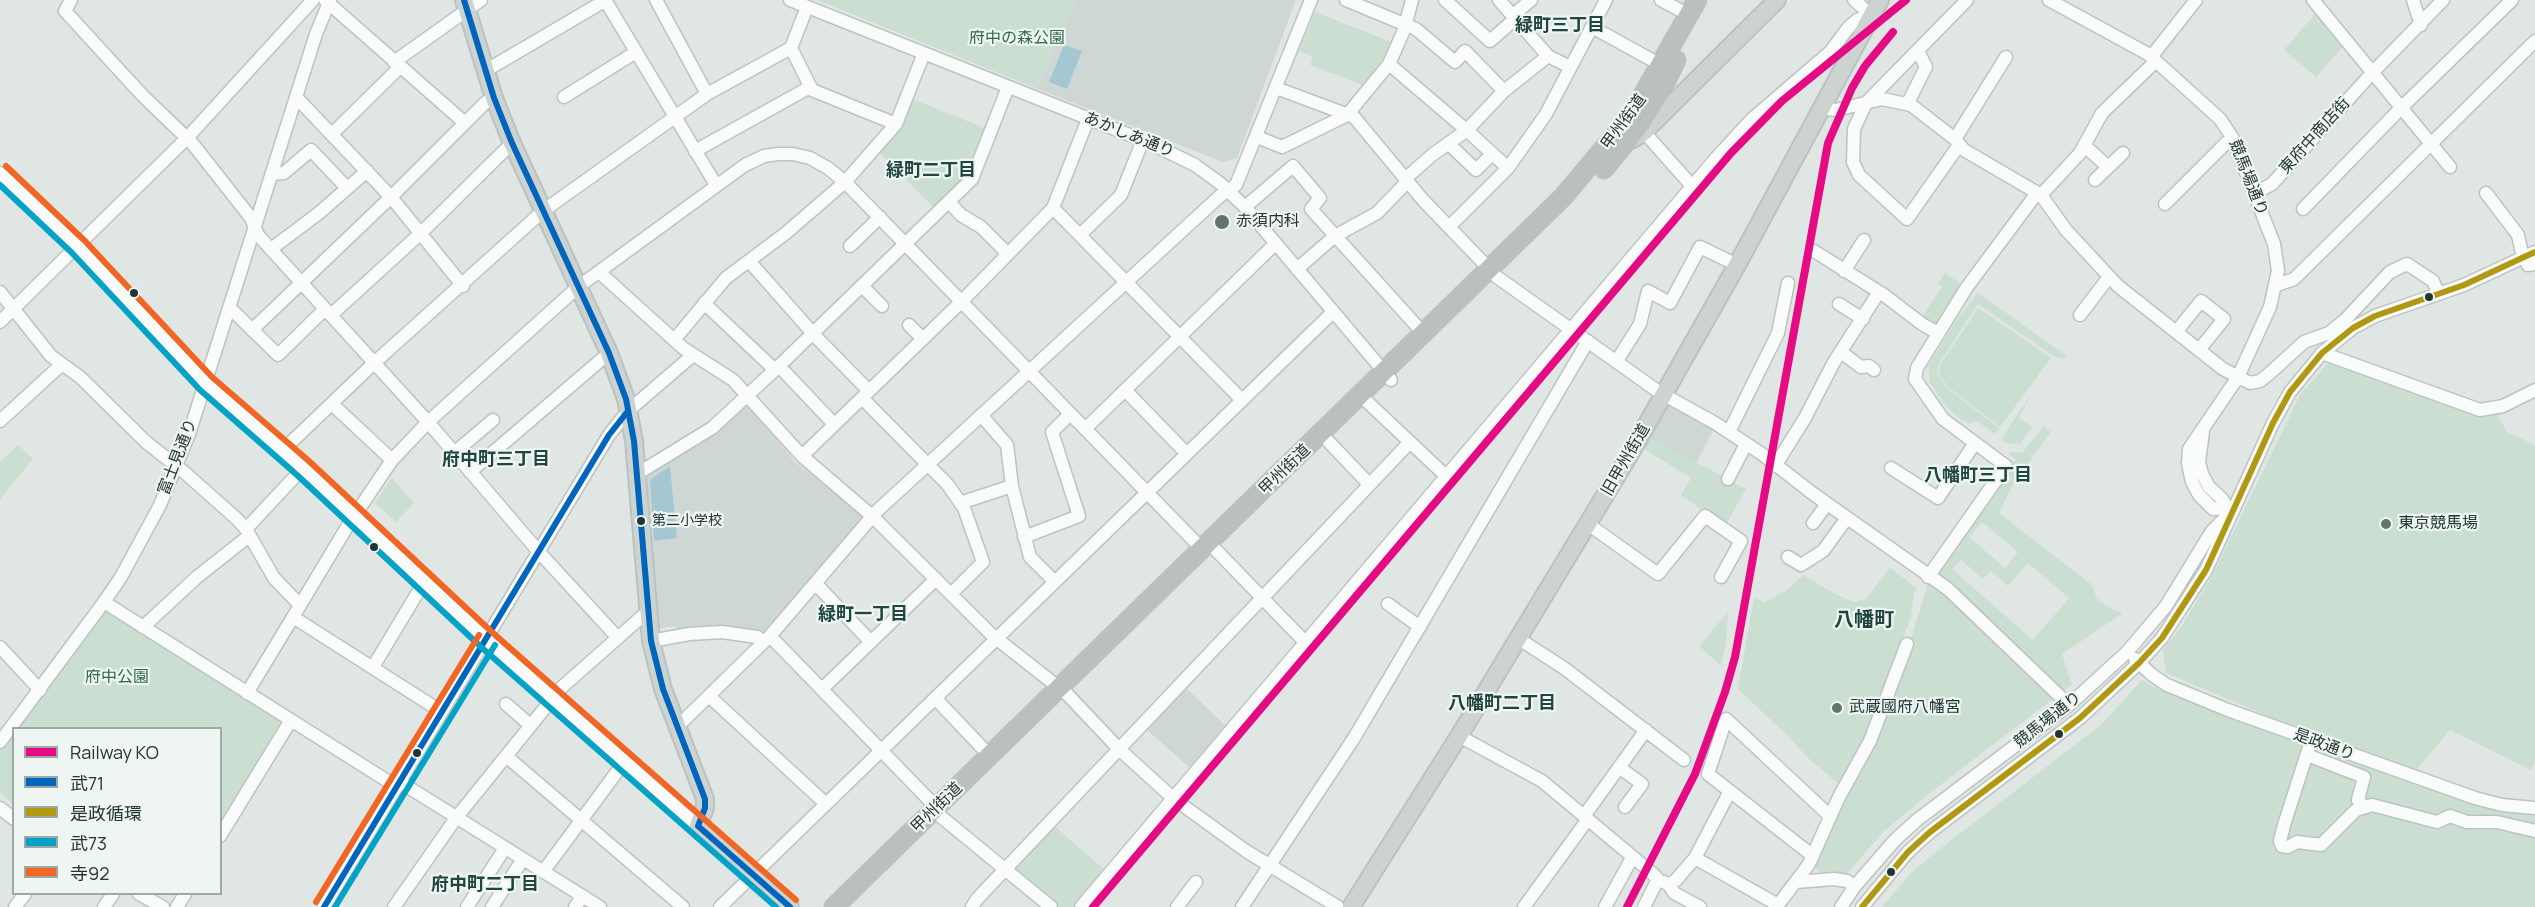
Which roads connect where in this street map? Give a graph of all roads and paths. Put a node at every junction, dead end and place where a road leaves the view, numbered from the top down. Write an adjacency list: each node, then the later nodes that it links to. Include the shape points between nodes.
1 (71, 0): 71 (street, via 65,11)
2 (313, 0): 71 (street)
3 (481, 0): 27 (street)
4 (605, 0): 38 (street); 46 (street)
5 (656, 0): 53 (street)
6 (790, 0): 28 (street, あかしあ通り)
7 (1311, 0): 51 (street)
8 (1346, 0): 32 (street)
9 (1412, 0): 32 (street)
10 (1445, 0): 31 (street, via 1490,41)
11 (1499, 0): 31 (street)
12 (1531, 0): 31 (street)
13 (1606, 0): 34 (street)
14 (1661, 0): 29 (street)
15 (1708, 0): 47 (highway, 甲州街道)
16 (1777, 0): 47 (main road)
17 (1854, 0): 30 (street)
18 (1880, 0): 30 (main road, 旧甲州街道)
19 (1966, 0): 37 (street)
20 (2049, 0): 42 (street, 競馬場通り)
21 (2196, 0): 42 (street)
22 (2313, 0): 48 (street)
23 (2413, 0): 33 (street)
24 (2443, 0): 33 (street, 東府中商店街)
25 (2512, 0): 60 (street)
26 (328, 1): 43 (street); 54 (street, 富士見通り)
27 (465, 5): 43 (street); 46 (main road)
28 (807, 7): 36 (street); 39 (street, あかしあ通り)
29 (1693, 7): 47 (highway, 甲州街道)
30 (1871, 15): 59 (main road, 旧甲州街道); 92 (street, via 1857,20 1830,52 1752,119)
31 (1514, 17): 40 (street)
32 (1406, 24): 44 (street); 52 (street, via 1455,62 1465,51)
33 (2421, 25): 48 (street, 東府中商店街)
34 (1592, 27): 45 (street); 47 (street)
35 (2535, 40): 75 (street)
36 (791, 48): 49 (street); 53 (street)
37 (1918, 51): 57 (street, via 1926,67); 58 (street)
38 (636, 52): 55 (street); 62 (street)
39 (924, 53): 50 (street, あかしあ通り); 65 (street)
40 (1548, 56): 45 (street); 52 (street)
41 (2006, 57): 73 (street)
42 (2154, 59): 70 (street, 競馬場通り, via 2220,119); 78 (street, via 2102,113)
43 (397, 64): 64 (street); 68 (street)
44 (1389, 64): 61 (street); 66 (street)
45 (1570, 67): 84 (street, via 1546,114)
46 (485, 71): 56 (main road)
47 (1677, 73): 67 (main road); 77 (highway, 甲州街道); 125 (highway, 甲州街道, via 1644,95 1589,168)
48 (2372, 73): 60 (street); 97 (street, 東府中商店街, via 2272,184)
49 (810, 87): 65 (street); 79 (street)
50 (1008, 87): 63 (street, あかしあ通り); 99 (street, via 972,179)
51 (1276, 88): 61 (street); 69 (street)
52 (1504, 91): 66 (street)
53 (707, 94): 62 (street)
54 (296, 97): 68 (street); 87 (street, 富士見通り)
55 (564, 97)
56 (494, 98): 64 (street); 74 (main road)
57 (1908, 103): 58 (street, via 1882,99); 73 (street)
58 (1866, 104): 59 (street, via 1836,110); 73 (street, via 1853,135 1855,168 1906,219)
59 (1821, 108): 121 (main road, 旧甲州街道)
60 (2401, 108): 75 (street); 103 (street)
61 (1347, 115): 69 (street, via 1282,147); 88 (street, via 1354,117)
62 (675, 117): 79 (street); 104 (street)
63 (1088, 119): 72 (street, あかしあ通り); 102 (street)
64 (465, 123): 98 (street)
65 (896, 124): 90 (street)
66 (1467, 130): 76 (street); 81 (street)
67 (1644, 132): 77 (main road); 92 (street)
68 (333, 134): 85 (street)
69 (1257, 137): 94 (street, via 1241,177)
70 (2232, 137): 97 (street, 競馬場通り); 100 (street)
71 (187, 138): 107 (street, via 215,170); 115 (street)
72 (1143, 140): 94 (street, あかしあ通り, via 1187,160); 109 (street, via 1121,195)
73 (1957, 142): 96 (street)
74 (512, 143): 104 (main road); 108 (street)
75 (2430, 143): 83 (street); 130 (street, via 2294,279)
76 (1449, 144): 81 (street, via 1476,170); 88 (street)
77 (1625, 144): 125 (highway, 甲州街道, via 1572,204)
78 (2085, 146): 82 (street); 96 (street)
79 (695, 151): 91 (street)
80 (2123, 153): 82 (street)
81 (1492, 154): 84 (street)
82 (2108, 167): 89 (street)
83 (2450, 167)
84 (1508, 168): 106 (street)
85 (367, 171): 93 (street); 98 (street)
86 (0, 173): 115 (street)
87 (272, 174): 93 (street, via 284,173 311,150); 107 (street, 富士見通り)
88 (1407, 179): 106 (street); 110 (street, via 1377,213)
89 (2095, 180)
90 (845, 182): 91 (street, via 810,158 778,154 756,159); 105 (street); 120 (street)
91 (716, 186): 124 (street)
92 (1692, 186): 149 (street)
93 (347, 188): 116 (street)
94 (1228, 190): 101 (street, あかしあ通り); 127 (street)
95 (2486, 193): 119 (street)
96 (2039, 194): 126 (street); 153 (street, via 1967,287)
97 (2254, 194): 130 (street, 競馬場通り, via 2277,259)
98 (391, 197): 108 (street); 128 (street)
99 (949, 202): 112 (street); 118 (street)
100 (2166, 204)
101 (1245, 207): 110 (street, via 1293,166 1320,198 1311,209); 113 (street, あかしあ通り)
102 (1053, 208): 109 (street); 118 (street)
103 (2303, 209)
104 (543, 211): 131 (street); 133 (main road)
105 (880, 217): 112 (street); 114 (street)
106 (1449, 227): 125 (street)
107 (255, 228): 116 (street); 141 (street, 富士見通り)
108 (421, 233): 131 (street); 143 (street)
109 (1081, 234): 127 (street)
110 (1335, 236): 122 (street); 154 (street)
111 (1864, 240): 123 (street)
112 (905, 244): 132 (street); 137 (street)
113 (1275, 244): 122 (street, あかしあ通り); 155 (street)
114 (850, 246)
115 (78, 247): 142 (street); 172 (street)
116 (271, 249): 128 (street)
117 (1814, 251): 123 (street)
118 (1008, 254): 137 (street)
119 (2531, 258): 136 (street)
120 (749, 261): 138 (street, via 726,278); 152 (street)
121 (1737, 265): 164 (street, via 1700,247 1670,303 1648,291 1640,324); 176 (main road, 旧甲州街道)
122 (1297, 269): 144 (street, あかしあ通り)
123 (1844, 271): 135 (street)
124 (599, 272): 133 (street); 157 (street)
125 (1493, 274): 149 (street); 154 (highway, 甲州街道); 170 (highway, 甲州街道)
126 (2109, 277): 145 (street); 151 (street)
127 (1127, 281): 155 (street); 169 (street)
128 (302, 283): 143 (street); 150 (street)
129 (1788, 283): 189 (street, via 1778,333)
130 (2277, 285): 171 (street, 競馬場通り)
131 (463, 286): 165 (street)
132 (862, 286): 140 (street); 152 (street)
133 (578, 287): 161 (main road); 186 (street)
134 (0, 292): 142 (street)
135 (1879, 292): 146 (street); 153 (street)
136 (2438, 293): 162 (street, via 2375,316); 171 (street, via 2433,281 2407,264 2390,272 2346,321 2329,333 2304,342 2260,381 2253,383)
137 (962, 302): 156 (street); 169 (street)
138 (704, 303): 157 (street); 167 (street)
139 (1839, 304): 146 (street)
140 (882, 306)
141 (230, 308): 150 (street); 172 (street, 富士見通り)
142 (14, 310): 147 (street); 166 (street)
143 (328, 312): 150 (street, via 278,355); 165 (street)
144 (1333, 312): 170 (street, あかしあ通り); 179 (street)
145 (2080, 315)
146 (1863, 319): 160 (street)
147 (0, 322)
148 (909, 325): 156 (street)
149 (1571, 329): 158 (street); 206 (street)
150 (252, 330)
151 (2176, 332): 159 (street); 159 (street, via 2201,301 2224,319)
152 (813, 333): 167 (street); 175 (street)
153 (1938, 333): 192 (street, via 1917,368 1915,379 1943,419)
154 (1424, 334): 170 (highway, 甲州街道)
155 (1180, 336): 173 (street); 179 (street)
156 (923, 339): 175 (street)
157 (674, 340): 163 (street)
158 (1588, 341): 164 (street); 240 (street)
159 (2199, 350): 171 (street)
160 (1841, 352): 168 (street, via 1861,367); 200 (street)
161 (609, 353): 181 (main road); 204 (street)
162 (2322, 353): 174 (street, via 2471,408 2496,408); 213 (street, via 2290,392)
163 (693, 355): 177 (street, via 733,380); 181 (street)
164 (1616, 362): 176 (street)
165 (374, 363): 180 (street); 186 (street)
166 (62, 364): 185 (street); 201 (street)
167 (777, 368): 177 (street); 187 (street)
168 (1874, 370)
169 (1029, 372): 182 (street); 183 (street)
170 (1388, 376): 178 (highway, 甲州街道)
171 (2238, 377): 213 (street, 競馬場通り, via 2193,440 2188,463 2199,495 2213,509)
172 (206, 383): 194 (street); 201 (street, 富士見通り)
173 (1125, 390): 188 (street); 196 (street)
174 (2535, 390)
175 (865, 394): 187 (street); 199 (street)
176 (1664, 394): 189 (street); 217 (main road, 旧甲州街道)
177 (749, 396): 197 (street); 205 (street, via 712,428)
178 (1364, 399): 190 (highway, 甲州街道); 191 (street); 221 (highway, 甲州街道)
179 (1242, 400): 196 (street)
180 (332, 404): 194 (street); 198 (street)
181 (628, 411): 205 (main road); 222 (street, via 609,435)
182 (1070, 414): 188 (street); 220 (street, via 1052,432 1078,516)
183 (981, 415): 199 (street); 209 (street, via 1007,445)
184 (493, 420): 195 (street)
185 (0, 421)
186 (428, 422): 195 (street); 198 (street)
187 (834, 424): 197 (street)
188 (1085, 429): 210 (street)
189 (1729, 432): 193 (street)
190 (1328, 441): 208 (street); 221 (highway, 甲州街道)
191 (1410, 442): 206 (street); 208 (street)
192 (1975, 443): 203 (street, via 1938,498); 226 (street, via 2006,466)
193 (1746, 444): 200 (street); 207 (street)
194 (283, 450): 202 (street)
195 (454, 453): 204 (street)
196 (1187, 454): 210 (street)
197 (802, 456): 215 (street)
198 (392, 460): 214 (street)
199 (928, 464): 211 (street); 215 (street)
200 (1775, 466): 212 (street)
201 (176, 467): 219 (street); 233 (street, 富士見通り, via 147,529)
202 (303, 468): 214 (street); 219 (street)
203 (1891, 468)
204 (470, 472): 222 (street)
205 (637, 474): 236 (main road)
206 (1446, 476): 248 (street)
207 (1728, 478)
208 (1370, 484): 232 (street)
209 (1011, 486): 211 (street); 220 (street)
210 (1147, 493): 221 (street); 229 (street)
211 (960, 503): 231 (street, via 983,562)
212 (1827, 504): 216 (street); 218 (street)
213 (2229, 510): 224 (street, 競馬場通り, via 2223,536); 238 (street, 競馬場通り)
214 (354, 515): 228 (street); 235 (street)
215 (872, 516): 227 (street); 230 (street)
216 (1847, 518): 223 (street, via 1824,551 1802,565); 226 (street)
217 (1588, 524): 225 (street, via 1658,574 1705,516 1741,542); 244 (main road, 旧甲州街道)
218 (1814, 524)
219 (247, 533): 235 (street, via 274,578); 239 (street)
220 (1024, 537): 229 (street, via 1030,556)
221 (1210, 548): 232 (street); 256 (highway, 甲州街道)
222 (539, 552): 241 (street); 245 (street)
223 (1788, 556)
224 (2206, 570): 238 (street, via 2166,621 2160,624); 252 (street, 競馬場通り, via 2180,614)
225 (1721, 577)
226 (1928, 577): 262 (street, via 1948,589)
227 (936, 579): 231 (street); 247 (street)
228 (424, 582): 245 (street); 253 (street)
229 (1055, 582): 243 (street)
230 (815, 583): 242 (street); 247 (street)
231 (951, 594): 243 (street)
232 (1262, 598): 248 (street); 271 (street)
233 (104, 602): 239 (street); 255 (street, 富士見通り)
234 (1388, 604): 240 (street)
235 (300, 605): 237 (street)
236 (647, 612): 241 (street); 246 (main road)
237 (292, 617): 253 (street); 257 (street)
238 (2157, 618): 251 (street, 競馬場通り)
239 (143, 627): 257 (street)
240 (1420, 627): 299 (street, via 1354,738)
241 (618, 638): 259 (street)
242 (767, 639): 246 (street, via 722,632); 254 (street); 258 (street)
243 (996, 639): 256 (street); 260 (street)
244 (1519, 639): 267 (street); 268 (main road, 旧甲州街道)
245 (487, 640): 259 (street); 263 (street)
246 (651, 641): 266 (main road)
247 (871, 642): 254 (street)
248 (1305, 642): 281 (street)
249 (1907, 644): 287 (street, via 1870,741)
250 (0, 647): 255 (street)
251 (2127, 652): 252 (street, 是政通り); 262 (street, 競馬場通り)
252 (2139, 663): 269 (street, 是政通り, via 2174,688); 335 (street, 競馬場通り, via 2060,735 1930,832)
253 (373, 667): 263 (street)
254 (822, 689): 272 (street)
255 (40, 690): 270 (street, 富士見通り)
256 (1064, 691): 271 (street); 275 (highway, 甲州街道); 286 (highway, 甲州街道)
257 (247, 693): 264 (street)
258 (709, 696): 266 (street); 282 (street)
259 (553, 697): 265 (street); 277 (street)
260 (935, 698): 272 (street); 275 (street)
261 (506, 704): 265 (street)
262 (2069, 705): 306 (street, 競馬場通り, via 1917,820)
263 (442, 712): 279 (street)
264 (291, 720): 279 (street); 293 (street)
265 (530, 725): 274 (street)
266 (677, 727): 291 (main road, via 705,799)
267 (1646, 730): 276 (street); 278 (street)
268 (1459, 736): 289 (street, via 1542,781); 330 (main road, 旧甲州街道)
269 (2312, 741): 273 (street); 285 (street, 是政通り, via 2475,798)
270 (0, 742)
271 (1119, 749): 281 (street); 300 (street)
272 (881, 750): 282 (street); 286 (street)
273 (2307, 755): 284 (street, via 2364,777 2358,800); 284 (street, via 2284,825 2282,846 2296,842 2321,845 2356,810)
274 (506, 756): 288 (street); 290 (street)
275 (990, 756): 286 (highway, 甲州街道)
276 (1684, 760)
277 (625, 761): 290 (street); 291 (street)
278 (1619, 767): 283 (street, via 1642,784); 289 (street)
279 (398, 785): 288 (street); 314 (street)
280 (1730, 791): 287 (street, via 1708,774 1726,719); 295 (street); 297 (street)
281 (1174, 799): 299 (street); 326 (street)
282 (826, 804): 302 (street)
283 (1624, 807)
284 (2364, 807): 292 (street, via 2372,805 2437,822 2450,816)
285 (2535, 808)
286 (938, 812): 300 (street); 322 (highway, 甲州街道); 323 (highway, 甲州街道)
287 (1830, 816): 295 (street)
288 (456, 818): 294 (street); 310 (street)
289 (1586, 818): 296 (street); 331 (street)
290 (582, 820): 301 (street); 319 (street)
291 (698, 826): 302 (main road)
292 (2535, 831)
293 (222, 833)
294 (505, 848): 298 (street); 315 (street)
295 (1813, 856): 305 (street)
296 (1632, 858): 304 (street); 332 (street)
297 (1695, 858): 304 (street, via 1676,880); 305 (street, via 1778,905)
298 (523, 859): 301 (street); 316 (street)
299 (1270, 866): 328 (street); 329 (street)
300 (1005, 869): 324 (street); 325 (street)
301 (543, 872): 309 (street)
302 (753, 875): 320 (street); 321 (main road)
303 (1196, 882): 327 (street)
304 (1663, 882): 311 (street); 333 (street)
305 (1796, 882): 306 (street, via 1834,879)
306 (1855, 886): 334 (street, 競馬場通り)
307 (24, 895): 312 (street)
308 (141, 895): 313 (street)
309 (583, 896): 317 (street); 318 (street)
310 (399, 905)
311 (1697, 906)
312 (15, 907)
313 (163, 907)
314 (324, 907)
315 (467, 907)
316 (492, 907)
317 (576, 907)
318 (600, 907)
319 (683, 907)
320 (720, 907)
321 (790, 907)
322 (834, 907)
323 (849, 907)
324 (972, 907)
325 (1051, 907)
326 (1082, 907)
327 (1177, 907)
328 (1242, 907)
329 (1338, 907)
330 (1351, 907)
331 (1524, 907)
332 (1605, 907)
333 (1644, 907)
334 (1841, 907)
335 (1862, 907)

